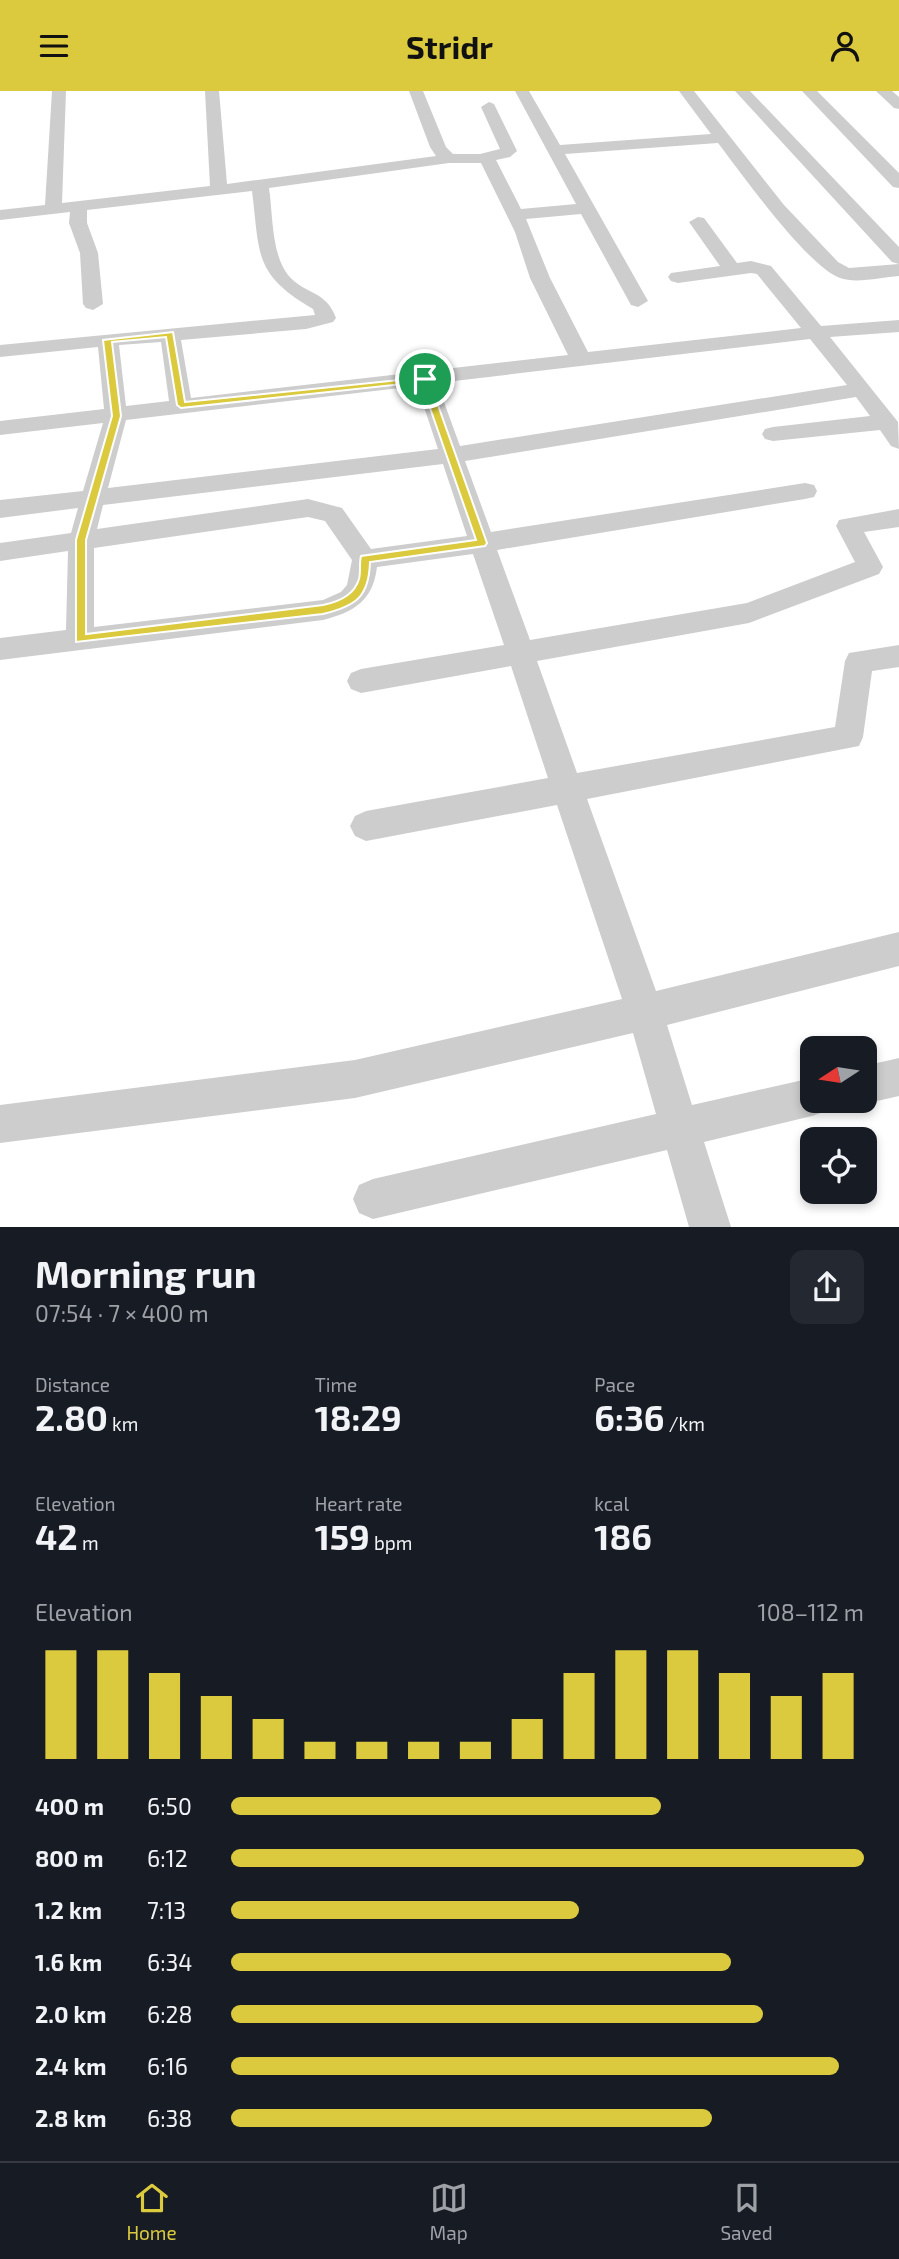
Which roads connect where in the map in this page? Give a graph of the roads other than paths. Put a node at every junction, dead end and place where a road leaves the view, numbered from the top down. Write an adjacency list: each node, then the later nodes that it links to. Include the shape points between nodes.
1 (59, 91): 19 (street)
2 (212, 91): 17 (street)
3 (416, 91): 14 (street)
4 (522, 91): 12 (street)
5 (686, 91): 11 (street)
6 (742, 91): 24 (street)
7 (809, 91): 15 (street)
8 (883, 91): 9 (street)
9 (899, 106)
10 (489, 107): 13 (street, via 509,151)
11 (722, 138): 12 (street); 26 (street, via 831,266 855,274)
12 (556, 150): 20 (street)
13 (486, 157): 14 (street); 22 (street)
14 (447, 159): 16 (street)
15 (899, 183)
16 (260, 184): 17 (street); 32 (street, via 272,264 292,287 323,306 326,318)
17 (219, 190): 18 (street)
18 (79, 205): 19 (street); 29 (street, via 78,223 89,253)
19 (53, 208): 21 (street)
20 (587, 208): 22 (street); 28 (street)
21 (0, 215)
22 (514, 215): 35 (street)
23 (698, 222): 25 (street)
24 (899, 258)
25 (732, 270): 27 (street); 31 (street, via 764,270)
26 (899, 271)
27 (678, 277)
28 (638, 301)
29 (93, 304)
30 (899, 326): 31 (street)
31 (816, 332): 35 (street); 37 (street)
32 (170, 334): 33 (street); 38 (street)
33 (107, 340): 34 (street); 39 (street)
34 (0, 351)
35 (582, 361): 36 (street)
36 (425, 379): 38 (street); 43 (street)
37 (862, 389): 40 (street); 43 (street)
38 (181, 405): 39 (street)
39 (116, 416): 41 (street); 45 (street)
40 (892, 424): 42 (street)
41 (0, 428)
42 (773, 434)
43 (451, 455): 45 (street); 49 (street)
44 (805, 491): 49 (street)
45 (93, 498): 46 (street); 48 (street)
46 (0, 509)
47 (899, 518): 54 (street, via 848,526 870,567 749,613)
48 (81, 540): 50 (street); 51 (street, via 319,509 333,514); 52 (street)
49 (482, 543): 51 (street); 54 (street)
50 (0, 552)
51 (365, 559): 52 (street, via 357,594 341,605)
52 (80, 639): 53 (street)
53 (0, 649)
54 (520, 654): 56 (street); 57 (street)
55 (899, 656): 57 (street, via 859,661 848,737)
56 (362, 681)
57 (568, 790): 58 (street); 60 (street)
58 (366, 826)
59 (899, 949): 60 (street)
60 (645, 1012): 64 (street, via 355,1079); 65 (street)
61 (899, 1077): 62 (street)
62 (877, 1082)
63 (800, 1100): 65 (street)
64 (0, 1124)
65 (681, 1127): 66 (street); 67 (street)
66 (373, 1199)
67 (710, 1227)

